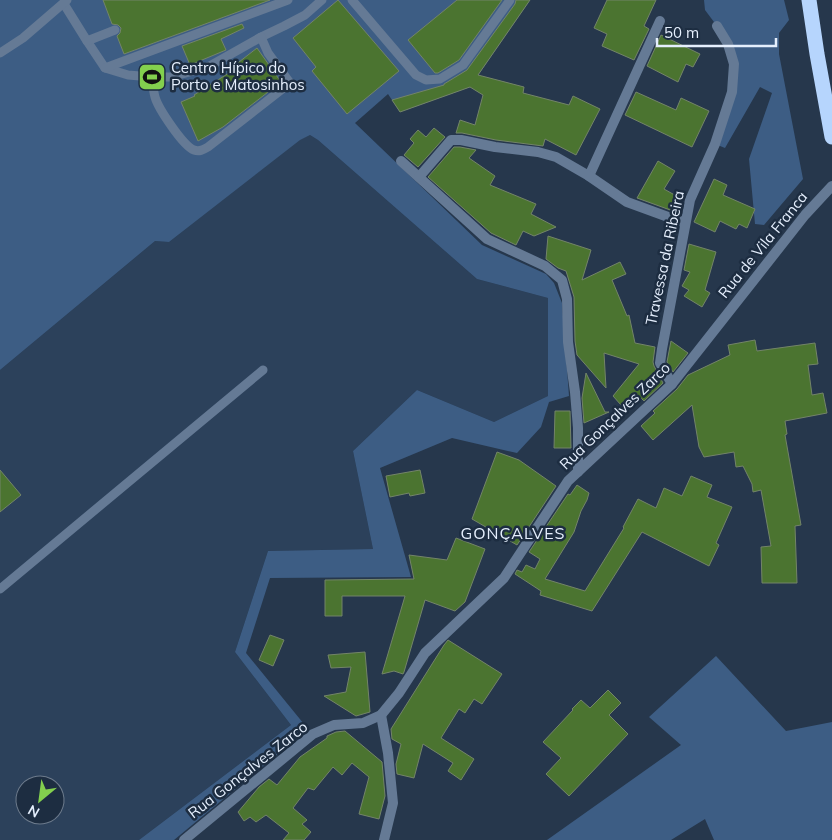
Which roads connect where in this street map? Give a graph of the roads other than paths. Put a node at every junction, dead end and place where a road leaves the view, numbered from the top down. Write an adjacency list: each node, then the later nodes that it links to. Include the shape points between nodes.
1 (288, 0): 15 (lane)
2 (322, 0): 11 (lane, via 305,15)
3 (352, 0): 4 (lane, via 416,75 426,80 440,79 463,65)
4 (510, 0)
5 (800, 0): 14 (highway)
6 (809, 0): 14 (highway)
7 (66, 2): 12 (lane); 13 (lane)
8 (660, 21): 19 (street)
9 (717, 26): 22 (street, Travessa da Ribeira, via 728,44 734,64 732,92 715,144 690,200)
10 (115, 30): 12 (lane)
11 (261, 37): 16 (lane, via 208,67 171,77); 16 (lane, via 290,83 201,151 182,141 159,107)
12 (87, 41): 15 (lane)
13 (0, 53)
14 (817, 54): 17 (highway)
15 (105, 68): 16 (lane)
16 (152, 78)
17 (832, 137)
18 (402, 161): 20 (street)
19 (589, 176): 20 (street, via 538,152 451,140); 22 (street, via 627,202)
20 (419, 177): 26 (street, via 487,239 545,266 562,280 567,299 568,342 578,428)
21 (832, 186): 23 (street, Rua de Vila Franca, via 804,215)
22 (686, 222): 25 (street, Travessa da Ribeira, via 660,364)
23 (719, 324): 25 (street, Rua Gonçalves Zarco)
24 (263, 370): 27 (lane)
25 (672, 384): 26 (street, Rua Gonçalves Zarco)
26 (578, 472): 28 (street, Rua Gonçalves Zarco, via 568,481 504,578 425,653)
27 (0, 589)
28 (381, 715): 29 (street, Rua Gonçalves Zarco, via 363,723 334,725 313,734); 30 (street, via 394,803)
29 (184, 840)
30 (384, 840)

